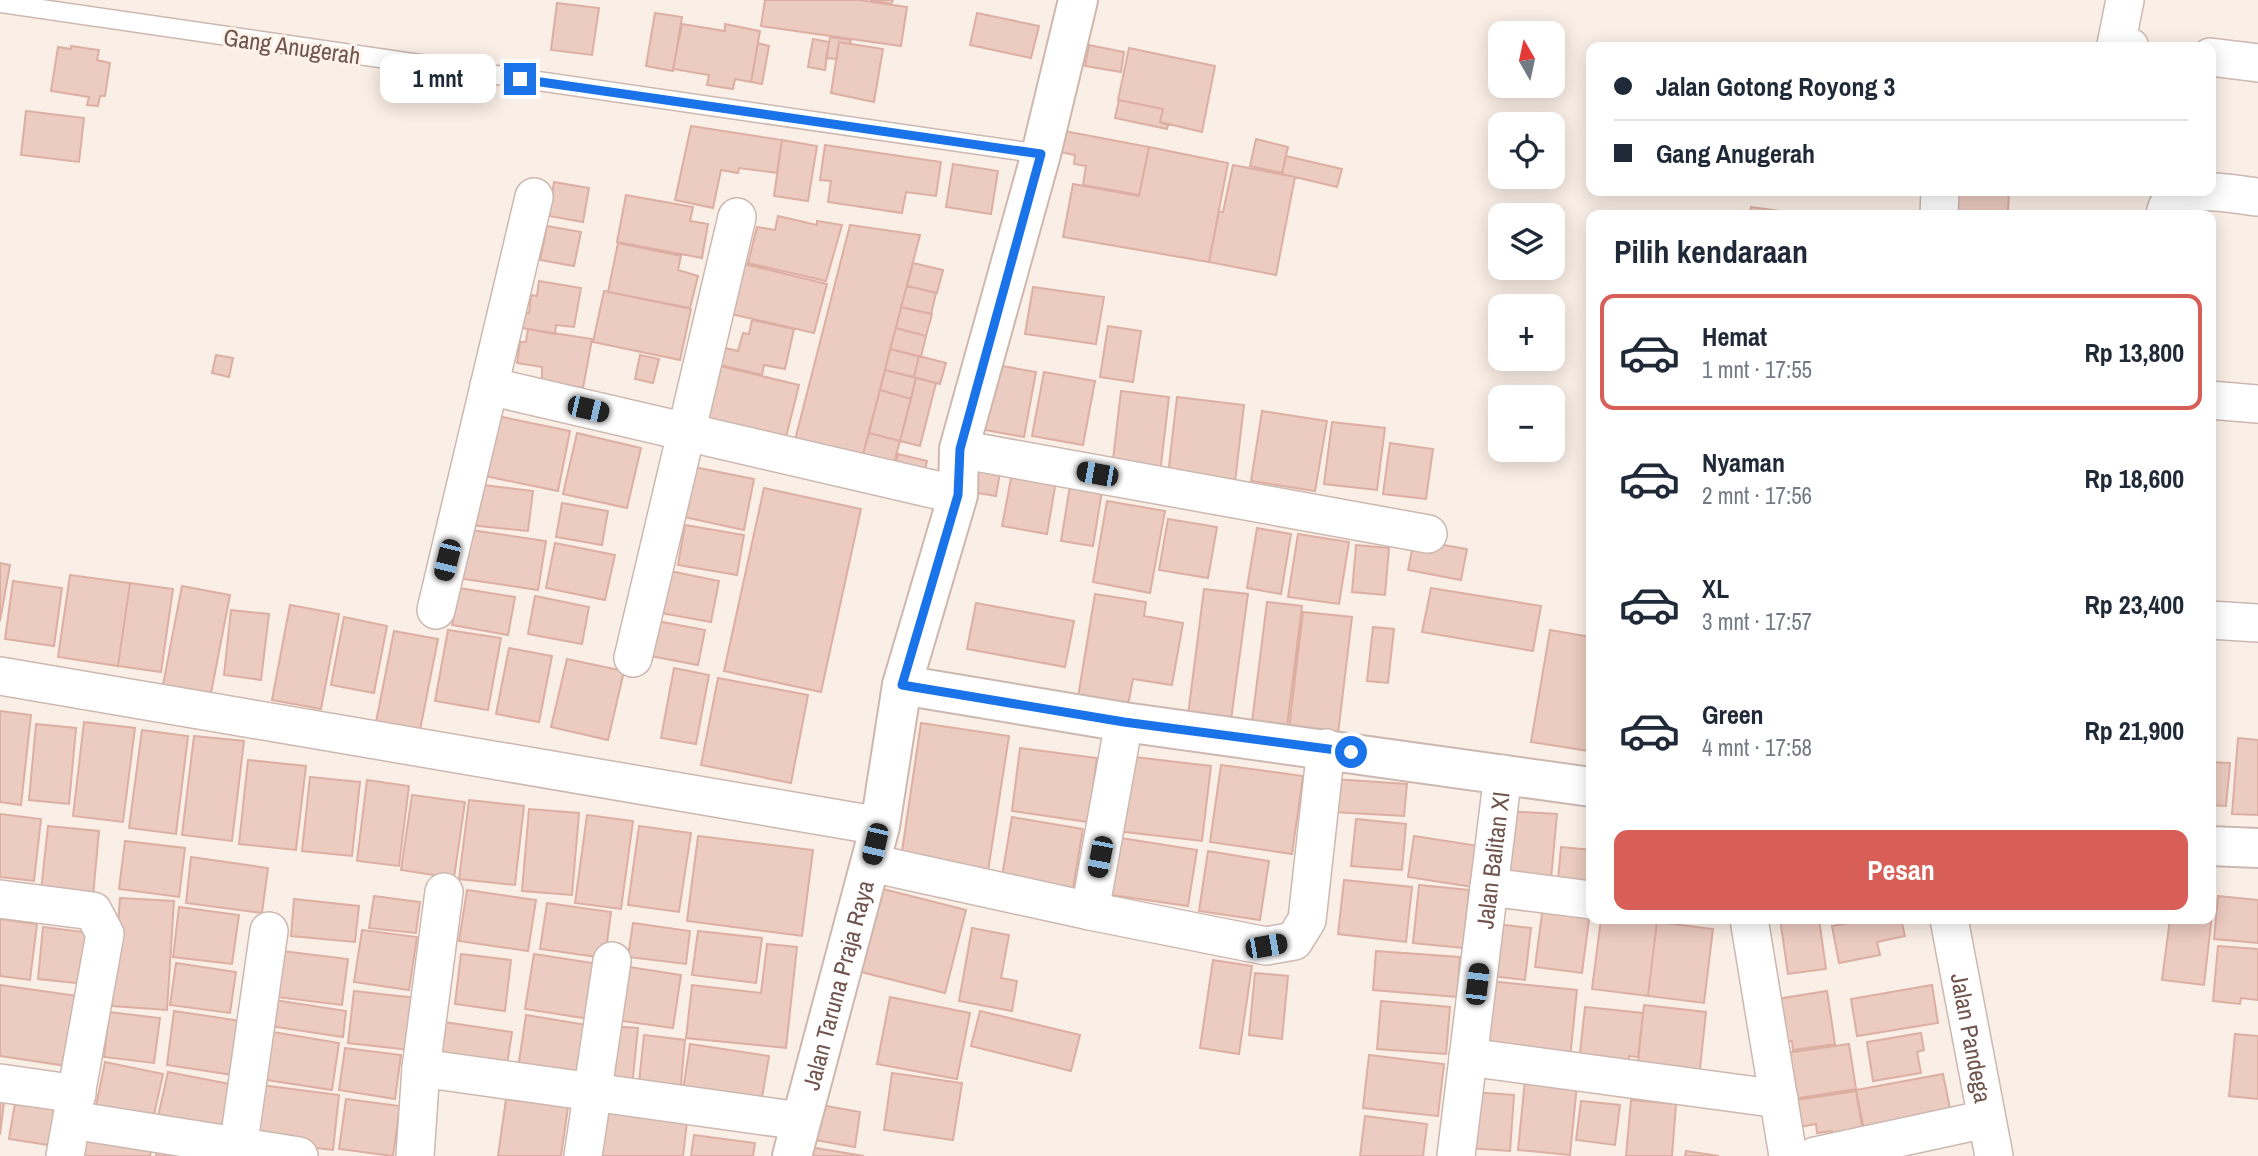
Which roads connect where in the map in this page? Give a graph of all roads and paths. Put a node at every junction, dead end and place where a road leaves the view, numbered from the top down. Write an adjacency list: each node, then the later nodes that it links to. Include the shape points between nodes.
1 (1078, 0): 7 (main road, Jalan Taruna Praja Raya)
2 (2125, 0): 4 (street)
3 (0, 3): 7 (lane, Gang Anugerah)
4 (2115, 42)
5 (2216, 58): 6 (street)
6 (2258, 63)
7 (1041, 154): 18 (main road, Jalan Taruna Praja Raya)
8 (2216, 194): 11 (street)
9 (2176, 196): 12 (street)
10 (534, 197): 14 (street)
11 (2258, 197)
12 (2166, 210)
13 (737, 217): 17 (street)
14 (489, 386): 17 (street); 21 (street)
15 (2216, 400): 16 (street)
16 (2258, 404)
17 (687, 432): 19 (street); 24 (street)
18 (960, 449): 19 (main road, Jalan Taruna Praja Raya); 20 (street)
19 (958, 495): 26 (main road, Jalan Taruna Praja Raya)
20 (1428, 534)
21 (436, 610)
22 (2216, 620): 23 (street)
23 (2258, 623)
24 (633, 658)
25 (0, 676): 31 (street)
26 (902, 685): 27 (main road); 31 (main road, Jalan Taruna Praja Raya)
27 (1124, 722): 28 (main road); 39 (street)
28 (1326, 748): 29 (main road); 39 (street, via 1307,920 1294,941 1266,946)
29 (1503, 774): 30 (main road); 35 (street, Jalan Balitan XI)
30 (1586, 786)
31 (880, 826): 34 (main road, Jalan Taruna Praja Raya)
32 (2216, 846): 33 (main road)
33 (2258, 848)
34 (871, 863): 39 (street); 51 (main road, Jalan Taruna Praja Raya)
35 (1489, 887): 38 (street); 44 (street, Jalan Balitan XI)
36 (444, 892): 45 (street)
37 (0, 899): 49 (street, via 93,911 102,923 105,934)
38 (1586, 899)
39 (1090, 911)
40 (1744, 924): 48 (street)
41 (1950, 924): 50 (street, Jalan Pandega)
42 (269, 932): 52 (street)
43 (612, 961): 47 (street)
44 (1468, 1057): 48 (street); 57 (street, Jalan Balitan XI)
45 (421, 1068): 47 (street); 55 (street)
46 (0, 1083): 49 (street)
47 (592, 1092): 51 (street); 56 (street)
48 (1779, 1099): 58 (street)
49 (74, 1107): 52 (street); 53 (street)
50 (1986, 1119): 59 (street); 60 (street, Jalan Pandega)
51 (796, 1139)
52 (237, 1151): 54 (street)
53 (65, 1156)
54 (299, 1156)
55 (415, 1156)
56 (583, 1156)
57 (1456, 1156)
58 (1788, 1156)
59 (1815, 1156)
60 (1994, 1156)

